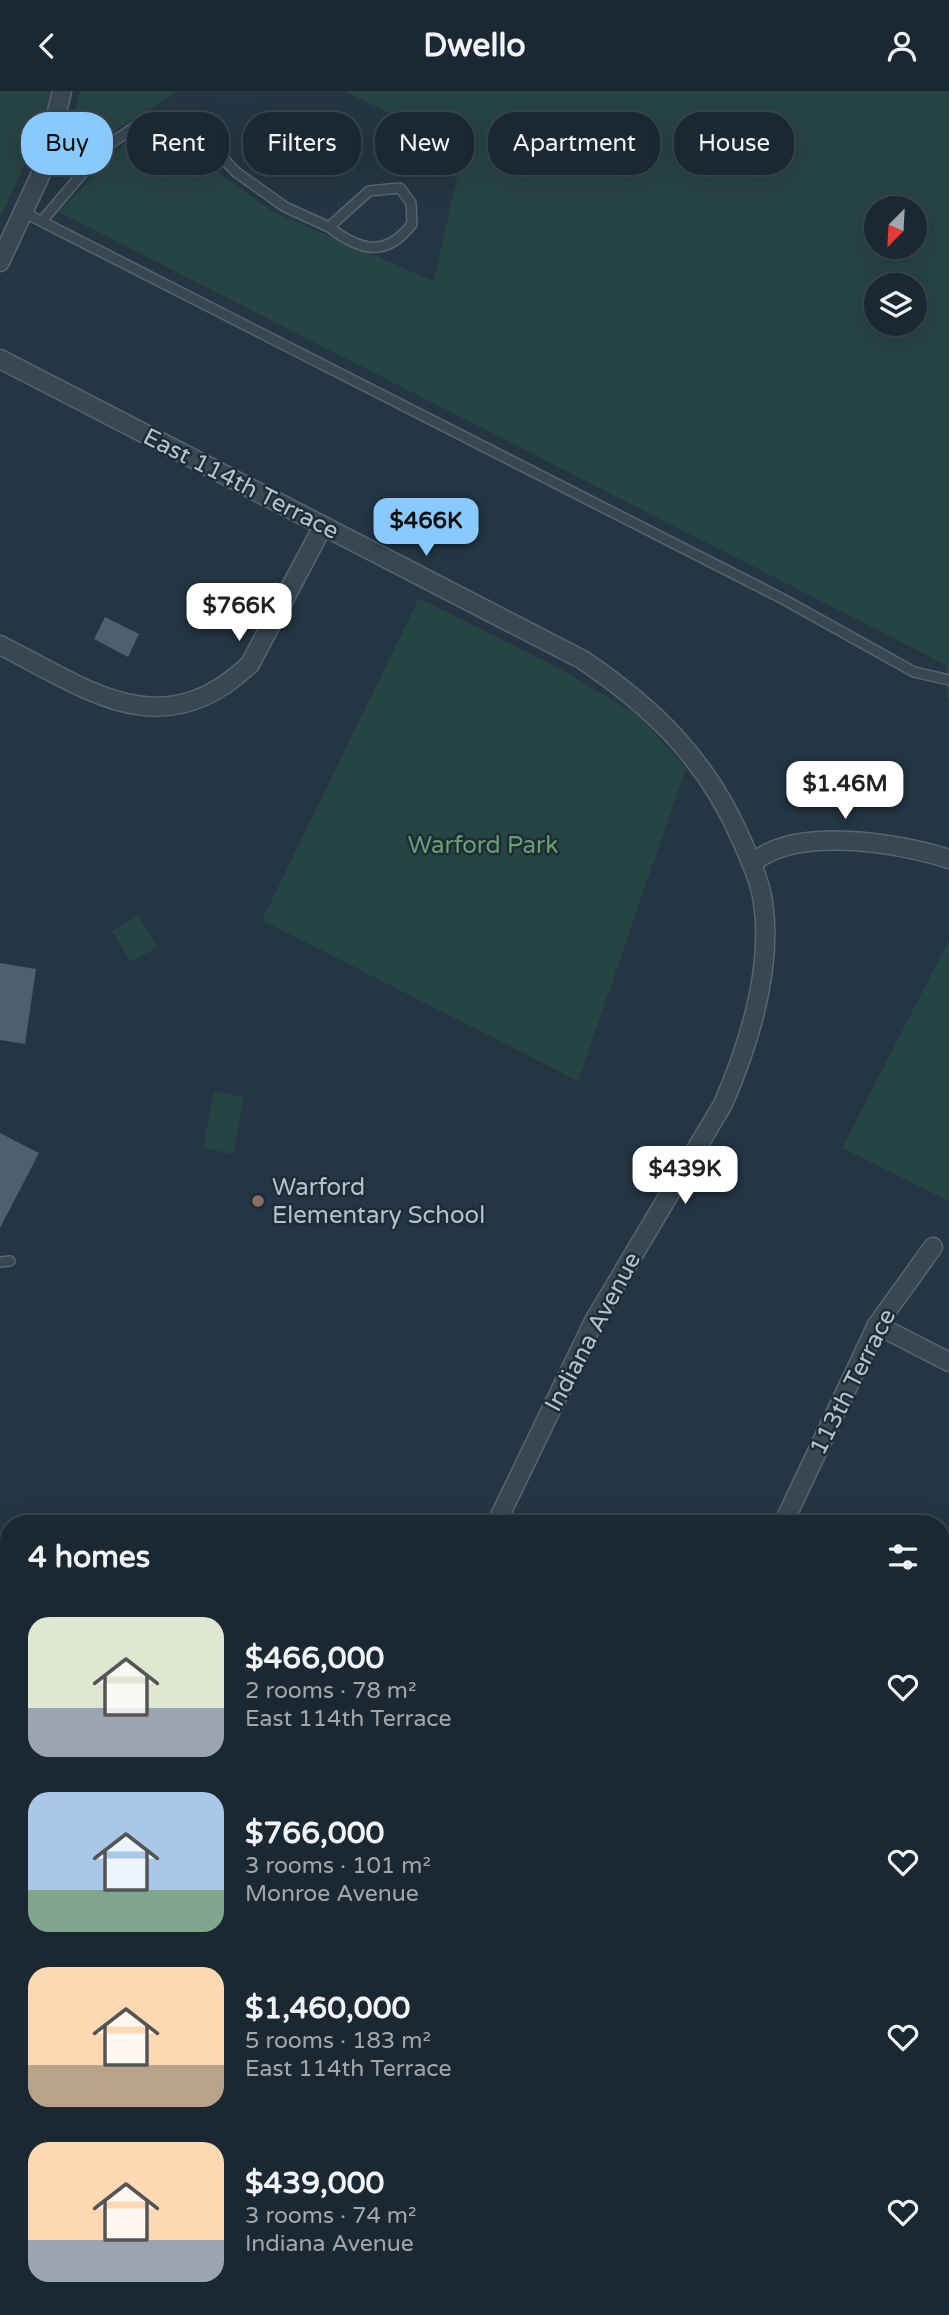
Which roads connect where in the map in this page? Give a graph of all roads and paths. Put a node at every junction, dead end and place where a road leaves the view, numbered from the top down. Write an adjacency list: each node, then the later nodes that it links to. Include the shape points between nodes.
1 (62, 91): 2 (street, via 44,167)
2 (25, 213): 3 (lane); 5 (street)
3 (42, 221): 4 (lane, via 104,148 146,119 218,153 285,208); 9 (lane, via 783,599 914,672)
4 (328, 227): 4 (lane, via 369,191 400,188 411,203 412,224 401,239 373,249 347,241)
5 (0, 263)
6 (0, 359): 7 (street, East 114th Terrace)
7 (323, 526): 8 (street, via 250,664 209,696 168,708 133,706 108,699); 11 (street, East 114th Terrace, via 583,660 630,692 669,728 703,770 731,815)
8 (0, 645)
9 (949, 680)
10 (949, 859): 11 (street, via 862,839 794,845 761,855)
11 (752, 864): 15 (street, Indiana Avenue, via 763,902 763,958 756,1007 736,1075 594,1321)
12 (933, 1247): 13 (street, 113th Terrace)
13 (877, 1325): 14 (street); 16 (street, 113th Terrace)
14 (949, 1362)
15 (500, 1515)
16 (787, 1515)

